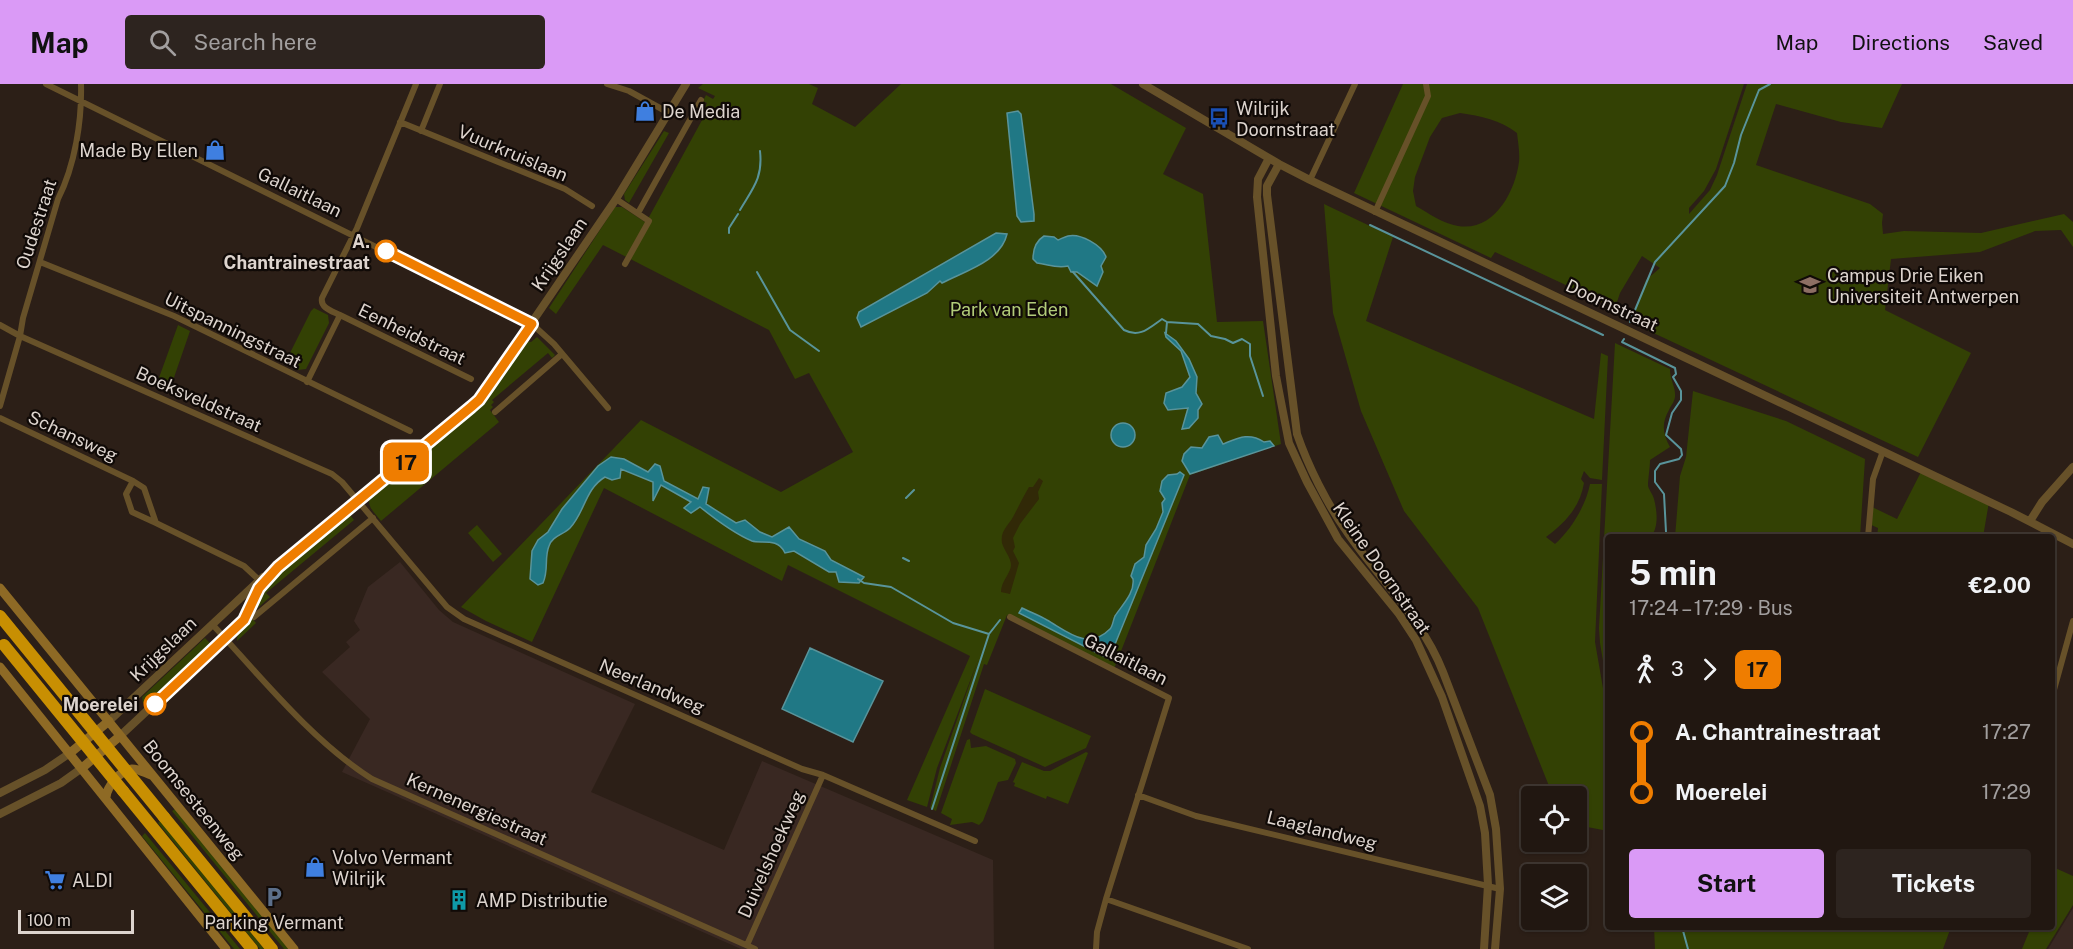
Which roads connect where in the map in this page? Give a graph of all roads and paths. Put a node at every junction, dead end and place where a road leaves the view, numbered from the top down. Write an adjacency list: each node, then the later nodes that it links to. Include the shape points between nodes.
1 (46, 84): 11 (street, Gallaitlaan)
2 (81, 84): 11 (street, Oudestraat)
3 (416, 84): 13 (street)
4 (440, 84): 14 (street)
5 (607, 84): 12 (street)
6 (686, 84): 12 (street, Krijgslaan)
7 (1143, 84): 15 (street, Doornstraat)
8 (1354, 84): 17 (street)
9 (1426, 84): 20 (street, via 1428,96)
10 (701, 100): 21 (street)
11 (82, 101): 22 (street, Gallaitlaan); 23 (street, Oudestraat, via 66,183)
12 (669, 112): 18 (street, Krijgslaan)
13 (400, 122): 14 (street, Vuurkruislaan); 22 (street)
14 (421, 131): 19 (street, Vuurkruislaan, via 565,189)
15 (1269, 158): 16 (street, Doornstraat); 71 (street, Kleine Doornstraat, via 1258,179 1257,197 1276,376 1289,443 1338,539 1399,614 1429,666 1480,806)
16 (1279, 164): 17 (street, Doornstraat); 72 (street, Kleine Doornstraat, via 1267,186 1267,195 1297,434 1335,514 1436,652 1490,795)
17 (1310, 180): 20 (street, Doornstraat)
18 (616, 199): 21 (street); 26 (street, Krijgslaan)
19 (592, 206)
20 (1375, 212): 37 (street, Doornstraat)
21 (638, 213): 24 (street, via 649,221)
22 (353, 236): 25 (street, via 322,298 323,306); 26 (street, Gallaitlaan)
23 (40, 262): 28 (street, Oudestraat); 31 (street, Uitspanningstraat, via 174,316)
24 (625, 264)
25 (340, 315): 30 (street, Eenheidstraat); 31 (street)
26 (532, 324): 29 (street, Gallaitlaan); 40 (street, Krijgslaan, via 479,400)
27 (0, 325): 28 (street, Boeksveldstraat)
28 (20, 336): 32 (street, Oudestraat); 40 (street, Boeksveldstraat, via 332,474)
29 (562, 354): 33 (street, Gallaitlaan); 34 (street)
30 (471, 379)
31 (306, 382): 36 (street, Uitspanningstraat)
32 (0, 406)
33 (608, 408)
34 (495, 412)
35 (0, 418): 39 (street, Schansweg)
36 (410, 431)
37 (1883, 451): 42 (street, Doornstraat); 44 (street, via 1872,479)
38 (2073, 467): 42 (street)
39 (133, 481): 43 (street, Schansweg, via 144,488); 43 (street, Schansweg, via 126,494 132,512)
40 (358, 501): 41 (street, Neerlandweg); 48 (street, Krijgslaan)
41 (373, 518): 52 (street); 64 (street, Neerlandweg, via 447,607 464,619)
42 (2030, 521): 45 (street, Doornstraat)
43 (156, 523): 49 (street, Schansweg, via 244,566)
44 (1868, 534)
45 (2054, 534)
46 (2055, 534): 47 (street, Doornstraat)
47 (2073, 544)
48 (278, 567): 49 (street, Krijgslaan); 56 (street, Krijgslaan, via 259,588 244,620)
49 (259, 580): 55 (street, Krijgslaan)
50 (0, 588): 60 (main road, Boomsesteenweg)
51 (0, 616): 79 (highway, bridge)
52 (254, 617)
53 (1010, 617): 67 (street, Gallaitlaan, via 1169,698)
54 (2073, 621): 59 (street)
55 (212, 624): 56 (street, Kernenergiestraat); 60 (street, Krijgslaan)
56 (225, 638): 61 (street, Krijgslaan); 76 (street, Kernenergiestraat, via 322,741 372,778)
57 (0, 640): 78 (highway, bridge)
58 (0, 668): 62 (main road)
59 (2055, 686)
60 (109, 721): 61 (main road, Boomsesteenweg); 62 (main road, Krijgslaan)
61 (120, 736): 63 (main road, Krijgslaan); 65 (main road, Boomsesteenweg)
62 (70, 753): 63 (main road); 66 (street)
63 (82, 768): 68 (main road); 69 (street)
64 (823, 775): 70 (street, Neerlandweg); 76 (street, Duivelshoekweg)
65 (153, 776): 68 (main road, via 127,770 108,787); 80 (main road, Boomsesteenweg)
66 (0, 793)
67 (1138, 795): 73 (street, Laaglandweg, via 1196,816); 75 (street)
68 (106, 797): 77 (main road)
69 (0, 814)
70 (975, 841)
71 (1487, 851): 72 (street); 73 (street, Kleine Doornstraat)
72 (1497, 851): 74 (street, Kleine Doornstraat)
73 (1488, 885): 74 (street, Laaglandweg); 84 (street, Kleine Doornstraat)
74 (1500, 889): 85 (street, Kleine Doornstraat)
75 (1106, 899): 82 (street); 83 (street)
76 (747, 945): 81 (street, Kernenergiestraat)
77 (226, 949)
78 (252, 949)
79 (272, 949)
80 (294, 949)
81 (755, 949)
82 (1096, 949)
83 (1248, 949)
84 (1484, 949)
85 (1495, 949)

